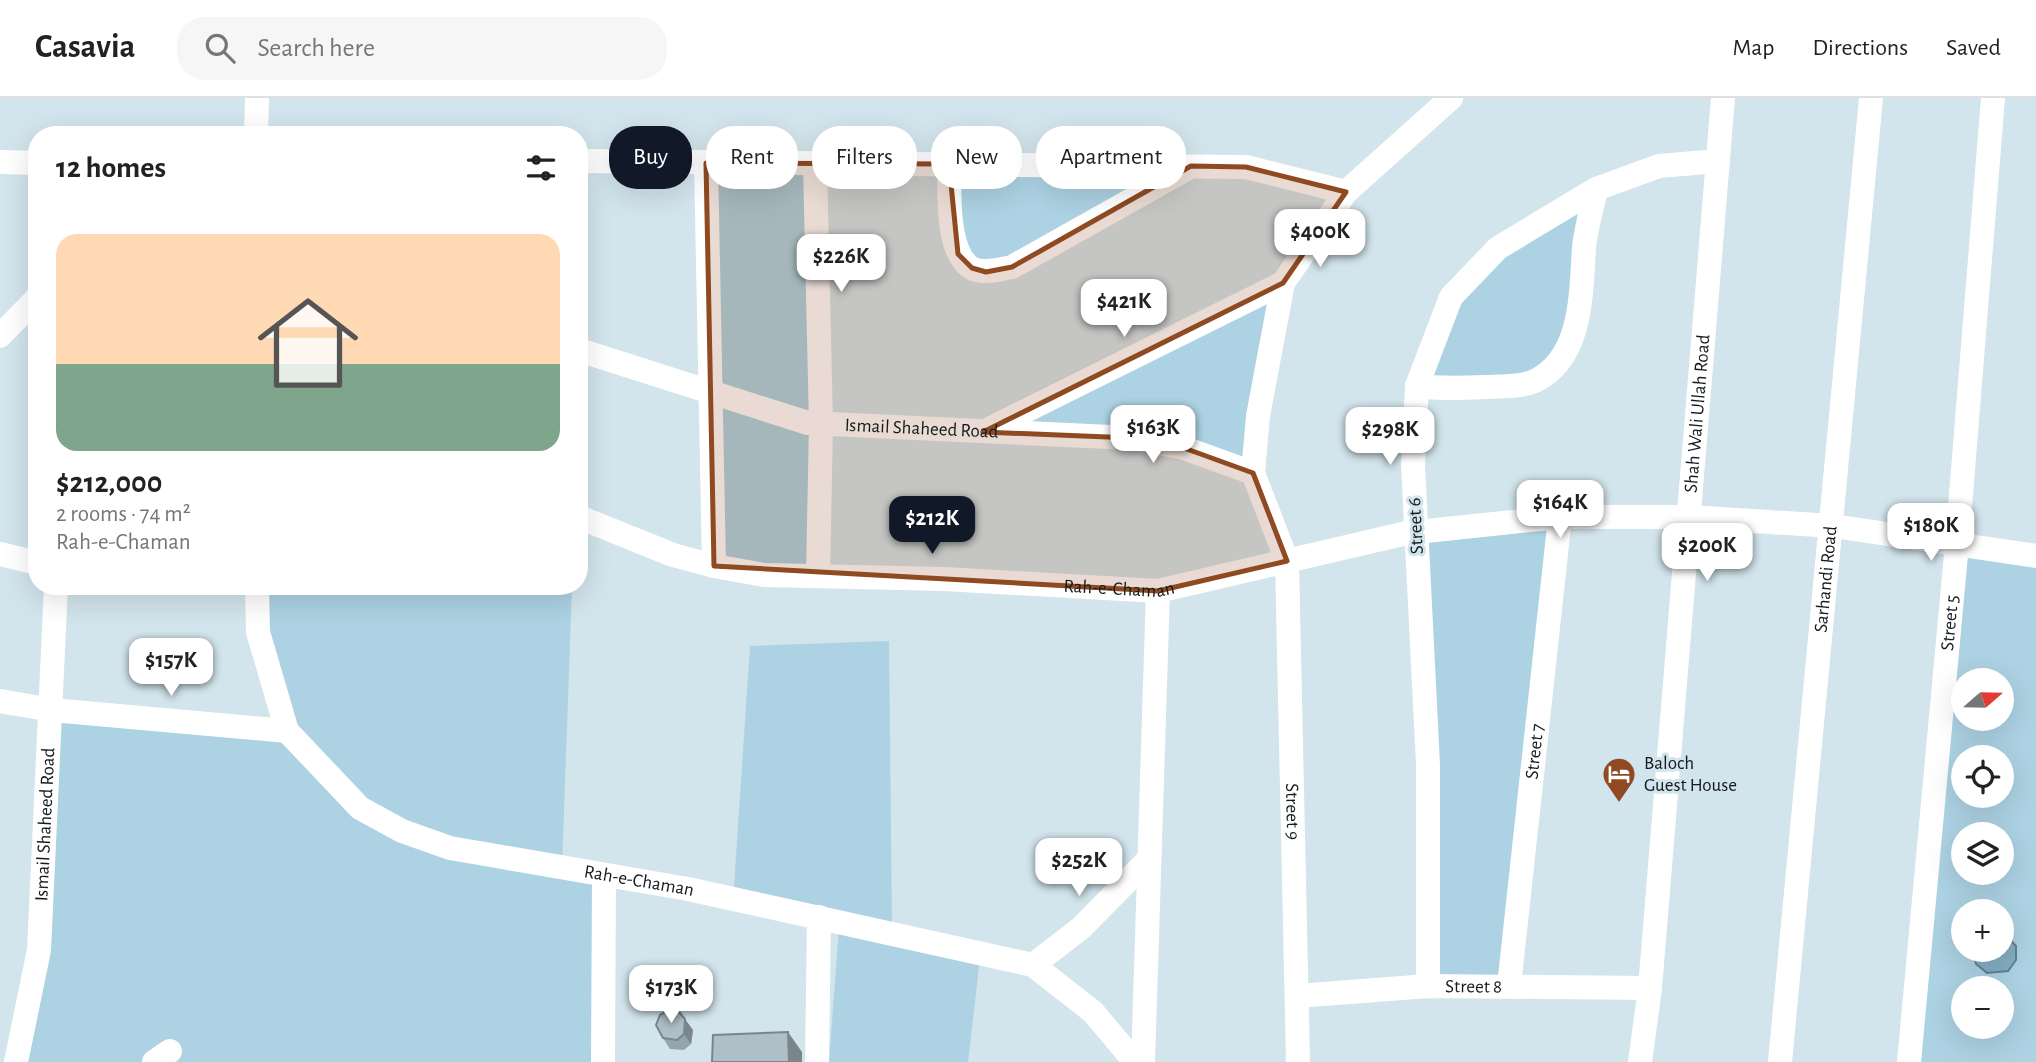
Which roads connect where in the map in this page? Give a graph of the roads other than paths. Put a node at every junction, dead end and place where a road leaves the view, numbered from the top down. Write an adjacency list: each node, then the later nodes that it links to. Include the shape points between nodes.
1 (257, 98): 6 (street)
2 (1451, 98): 18 (street)
3 (1723, 98): 8 (street, Shah Wali Ullah Road)
4 (1871, 98): 31 (street, Sarhandi Road)
5 (1993, 98): 33 (street, Street 5)
6 (256, 126)
7 (588, 161): 11 (street)
8 (1718, 161): 17 (street, Street 6, via 1659,166); 29 (street, Shah Wali Ullah Road)
9 (0, 162): 10 (street)
10 (28, 163)
11 (706, 163)
12 (1022, 165): 13 (street)
13 (1191, 166): 16 (street, via 1012,267 986,272 972,268 958,254); 18 (street, via 1245,167)
14 (707, 189): 24 (street)
15 (816, 189): 25 (street)
16 (950, 189)
17 (1596, 189): 23 (street, Street 6, via 1498,248 1451,297); 23 (street, via 1575,326 1566,353 1550,372 1533,382 1506,386 1443,390)
18 (1346, 192): 19 (street)
19 (1283, 283): 26 (street, Ismail Shaheed Road); 27 (street, via 1258,416)
20 (28, 307): 21 (street)
21 (0, 336)
22 (588, 353): 24 (street, Ismail Shaheed Road)
23 (1418, 386): 32 (street, Street 6, via 1413,465)
24 (712, 395): 25 (street, Ismail Shaheed Road); 38 (street)
25 (821, 424): 26 (street, Ismail Shaheed Road); 39 (street)
26 (983, 432): 27 (street, via 1132,438 1184,448)
27 (1253, 473): 37 (street, Street 9)
28 (1560, 517): 29 (street, Rah-e-Chaman); 32 (street, Rah-e-Chaman); 51 (street, Street 7)
29 (1689, 517): 31 (street, Rah-e-Chaman); 52 (street, Shah Wali Ullah Road)
30 (588, 521): 38 (street, Rah-e-Chaman, via 673,555)
31 (1833, 526): 33 (street, Rah-e-Chaman); 61 (street, Sarhandi Road)
32 (1417, 531): 37 (street, Rah-e-Chaman); 50 (street, Street 6, via 1428,765)
33 (1957, 544): 35 (street, Rah-e-Chaman); 62 (street, Street 5)
34 (0, 554): 36 (street)
35 (2036, 556)
36 (28, 560)
37 (1287, 561): 40 (street, Rah-e-Chaman); 53 (street, Street 9)
38 (714, 566): 39 (street, Rah-e-Chaman, via 764,575)
39 (818, 575): 40 (street, Rah-e-Chaman)
40 (1158, 592): 46 (street)
41 (56, 595): 44 (street, Ismail Shaheed Road)
42 (257, 595): 45 (street, Rah-e-Chaman, via 258,632)
43 (0, 701): 44 (street)
44 (52, 710): 45 (street); 54 (street, Ismail Shaheed Road, via 39,950)
45 (287, 731): 47 (street, Rah-e-Chaman, via 360,808 402,831 450,848)
46 (1149, 859): 49 (street, via 1080,928); 58 (street)
47 (604, 875): 48 (street, Rah-e-Chaman); 55 (street)
48 (819, 917): 49 (street, Rah-e-Chaman); 56 (street)
49 (1032, 965): 57 (street, Rah-e-Chaman, via 1093,1012)
50 (1428, 986): 51 (street, Street 8); 53 (street, Street 8)
51 (1509, 986): 52 (street, Street 8)
52 (1650, 988): 60 (street, Shah Wali Ullah Road)
53 (1297, 996): 59 (street, Street 9)
54 (16, 1062)
55 (603, 1062)
56 (817, 1062)
57 (1135, 1062)
58 (1143, 1062)
59 (1298, 1062)
60 (1640, 1062)
61 (1780, 1062)
62 (1909, 1062)

